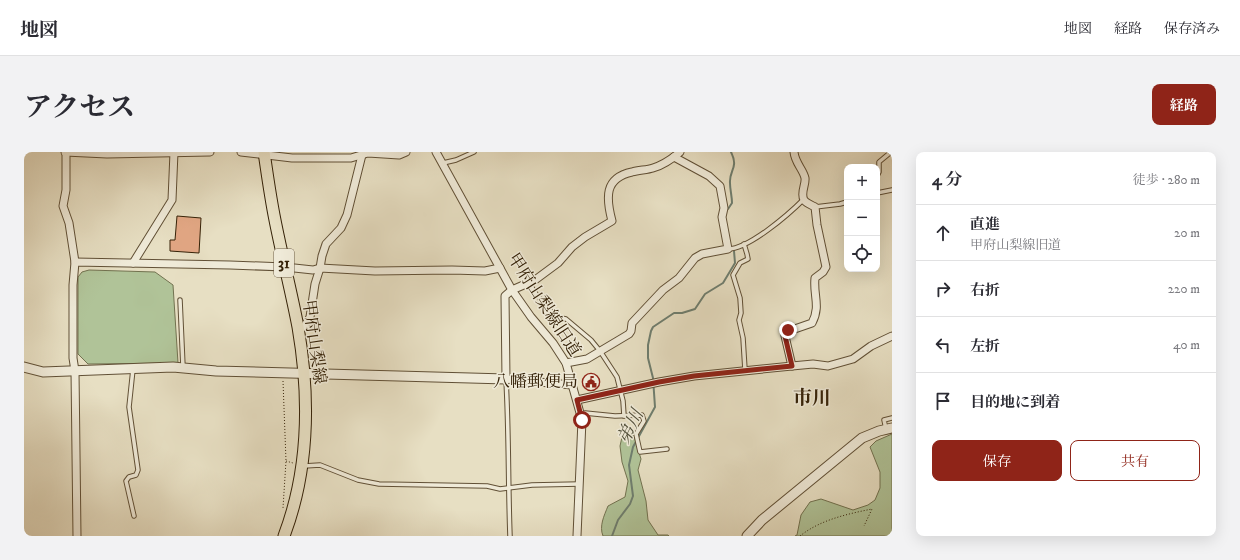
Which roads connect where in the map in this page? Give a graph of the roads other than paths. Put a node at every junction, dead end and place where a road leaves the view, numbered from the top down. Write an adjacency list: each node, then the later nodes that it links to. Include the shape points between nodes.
1 (66, 152): 2 (street); 23 (street, via 66,190 63,206 69,223)
2 (174, 152): 3 (street); 24 (street, via 172,200)
3 (210, 152)
4 (241, 152): 10 (street)
5 (406, 152): 13 (street, via 399,155)
6 (436, 152): 14 (street, 甲府山梨線旧道)
7 (474, 152): 14 (lane)
8 (794, 152): 18 (street, via 805,179)
9 (891, 152): 15 (lane)
10 (265, 154): 12 (street, via 292,158); 25 (main road, 甲府山梨線 / 31)
11 (677, 154): 22 (street, via 720,186); 28 (street, via 654,168 628,173 614,182 609,189 608,200 612,221 585,237 558,263)
12 (352, 155): 13 (street)
13 (362, 155): 26 (street, via 341,228 326,244)
14 (442, 163): 27 (street, 甲府山梨線旧道)
15 (879, 164)
16 (892, 190): 17 (lane)
17 (880, 192)
18 (804, 199): 20 (street); 21 (lane, via 791,212)
19 (844, 203): 20 (lane)
20 (815, 207): 35 (street, via 826,267 815,278 817,302 812,323 786,332)
21 (744, 244): 22 (lane); 39 (lane, via 748,259 740,264 733,275 740,298 739,320)
22 (728, 249): 33 (street, via 702,254 695,258 679,278 663,290 632,323 629,334)
23 (75, 262): 24 (street); 40 (street)
24 (133, 263): 25 (street)
25 (285, 267): 26 (street, via 313,270); 31 (main road, 甲府山梨線 / 31)
26 (320, 268): 27 (street, via 375,271 485,271); 31 (street, via 310,317 304,327)
27 (500, 268): 29 (street, 甲府山梨線旧道)
28 (529, 283): 29 (street); 33 (lane, via 556,317 566,319)
29 (512, 290): 34 (street, 甲府山梨線旧道); 42 (street, via 505,296)
30 (180, 300): 38 (lane)
31 (298, 328): 41 (main road, 甲府山梨線 / 31)
32 (892, 336): 35 (street, via 871,346 853,359 828,366)
33 (600, 351): 34 (street, via 587,359); 44 (lane, via 617,377)
34 (566, 363): 43 (street, 甲府山梨線旧道)
35 (792, 366): 39 (street)
36 (24, 367): 40 (street, via 43,372)
37 (133, 368): 38 (street); 40 (street); 54 (lane, via 129,407 138,470 136,475 126,481)
38 (183, 368): 41 (street)
39 (745, 370): 44 (street, via 694,376)
40 (75, 371): 55 (street)
41 (303, 374): 42 (street); 51 (main road, 甲府山梨線 / 31, via 306,420)
42 (506, 379): 43 (street); 53 (lane)
43 (572, 385): 45 (street, 甲府山梨線旧道)
44 (621, 390): 45 (street); 47 (lane)
45 (577, 400): 46 (street, 甲府山梨線旧道)
46 (580, 415): 47 (lane, via 585,413); 52 (street, 甲府山梨線旧道, via 582,441)
47 (624, 416): 50 (lane, via 643,417 644,420 636,434 640,452)
48 (892, 418): 49 (lane, via 884,420)
49 (889, 429): 59 (street, via 869,434 854,444 762,520)
50 (667, 449)
51 (302, 466): 53 (lane, via 320,465 358,480 378,484 487,486 500,489); 56 (main road, 甲府山梨線 / 31, via 297,496)
52 (579, 484): 53 (lane); 58 (street, 甲府山梨線旧道)
53 (508, 487): 57 (lane)
54 (134, 516)
55 (77, 536)
56 (284, 536)
57 (510, 536)
58 (577, 536)
59 (747, 536)

